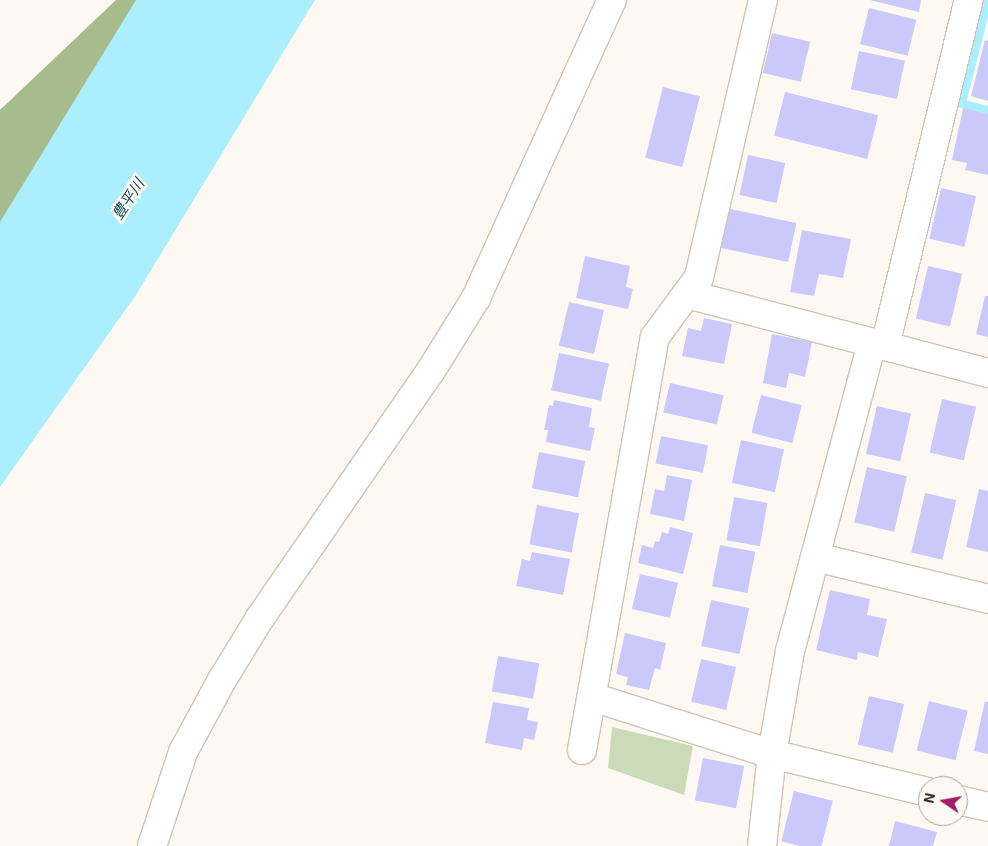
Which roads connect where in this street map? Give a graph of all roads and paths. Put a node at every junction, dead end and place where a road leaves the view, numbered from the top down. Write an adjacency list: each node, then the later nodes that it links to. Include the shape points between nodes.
1 (612, 0): 15 (street, via 476,298 430,372 260,618 222,680 183,752)
2 (763, 0): 4 (street, via 699,277)
3 (969, 0): 5 (street)
4 (687, 294): 5 (street); 9 (street, via 655,337)
5 (878, 344): 6 (street); 7 (street)
6 (988, 373)
7 (815, 557): 8 (street); 11 (street, via 790,651)
8 (988, 599)
9 (592, 697): 10 (street); 11 (street)
10 (582, 750)
11 (772, 754): 12 (street); 16 (street)
12 (918, 790)
13 (968, 802): 14 (street)
14 (988, 807)
15 (152, 846)
16 (762, 846)

